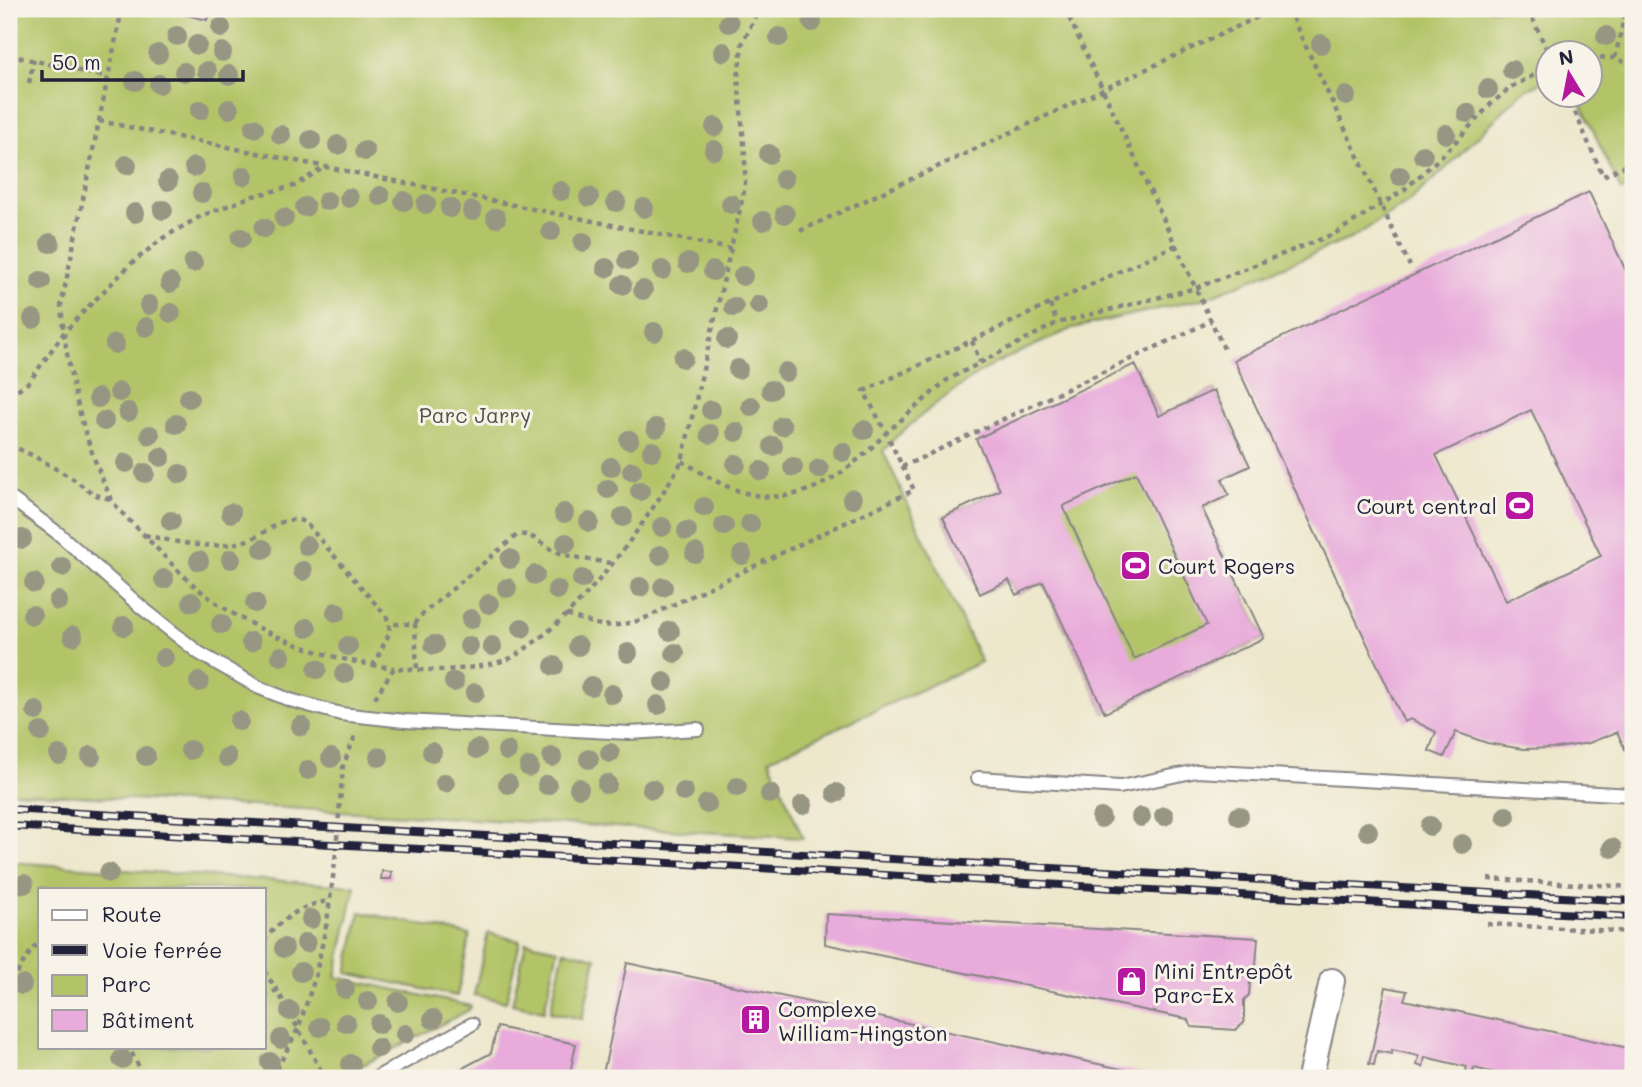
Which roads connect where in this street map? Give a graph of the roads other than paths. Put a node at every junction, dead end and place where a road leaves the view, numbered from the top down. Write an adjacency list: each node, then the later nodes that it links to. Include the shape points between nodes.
1 (9, 497): 2 (lane, via 60,534 199,653 280,696 362,718 629,733)
2 (698, 729)
3 (978, 778): 4 (lane, via 1120,787 1197,771)
4 (1633, 795)
5 (1332, 981): 8 (street)
6 (472, 1024): 7 (lane)
7 (376, 1078)
8 (1310, 1078)

